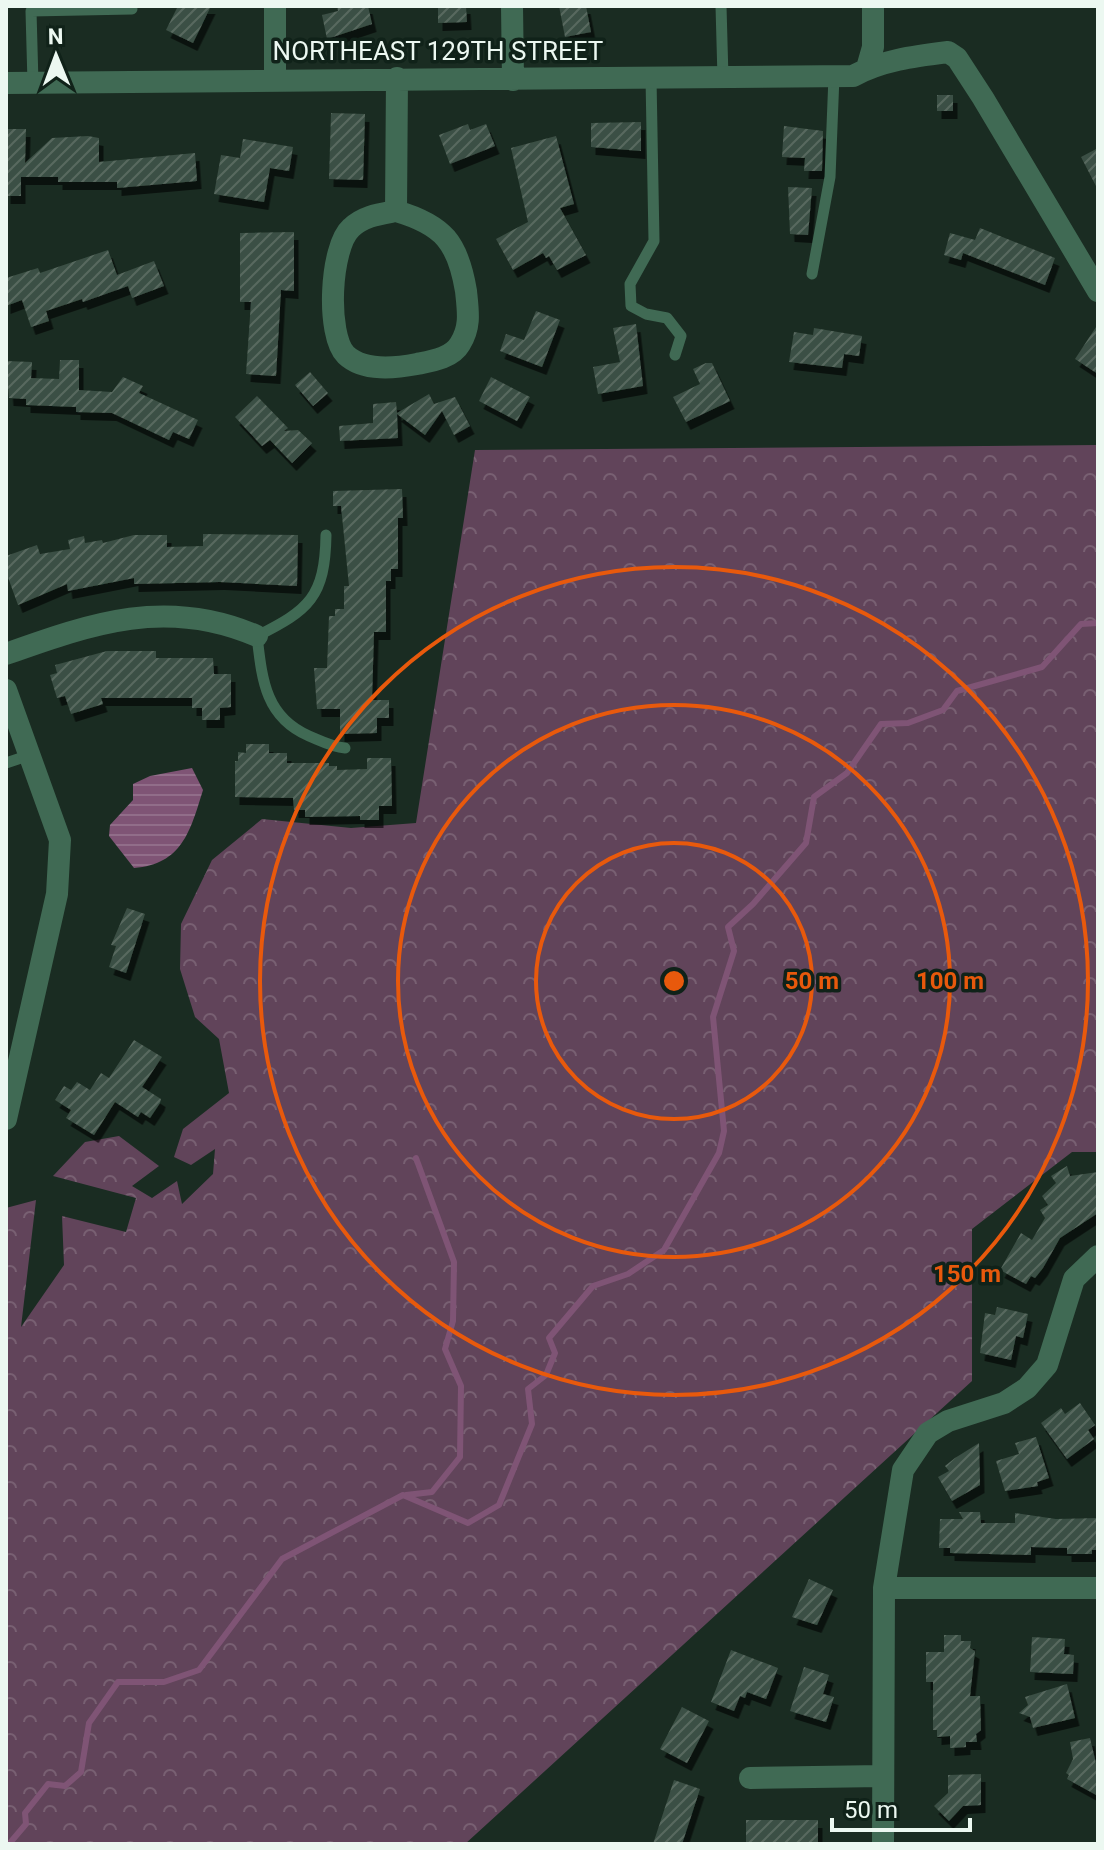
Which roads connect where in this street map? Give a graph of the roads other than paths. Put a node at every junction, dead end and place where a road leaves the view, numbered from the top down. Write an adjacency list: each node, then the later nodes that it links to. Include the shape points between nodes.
1 (275, 6): 11 (street)
2 (512, 6): 12 (street)
3 (721, 6): 10 (lane)
4 (873, 6): 6 (street)
5 (132, 9): 14 (lane, via 31,11)
6 (867, 68): 7 (street, NORTHEAST 129TH STREET, via 853,76); 17 (street, NORTHEAST 129TH STREET, via 948,52 957,58)
7 (834, 76): 10 (street, NORTHEAST 129TH STREET); 16 (lane, via 830,177)
8 (397, 78): 11 (street, NORTHEAST 129TH STREET); 12 (street, NORTHEAST 129TH STREET); 15 (street)
9 (651, 78): 10 (street, NORTHEAST 129TH STREET); 12 (street, NORTHEAST 129TH STREET); 18 (lane, via 654,241 630,284 631,306 667,318 681,336)
10 (723, 78)
11 (275, 79): 14 (street, NORTHEAST 129TH STREET)
12 (513, 80)
13 (6, 83): 14 (street, NORTHEAST 129TH STREET)
14 (33, 83)
15 (396, 211): 15 (street, via 420,218 452,243 460,257 469,315 456,351 383,368 349,358 340,347 335,334 335,260 339,242 352,227 365,218)
16 (812, 274)
17 (1098, 291)
18 (675, 355)
19 (326, 535): 20 (lane, via 326,564 316,592 297,616)
20 (257, 636): 21 (street, via 222,621 132,618); 23 (lane, via 262,681 273,709 304,734)
21 (6, 654)
22 (6, 690): 24 (street)
23 (345, 748)
24 (30, 755): 25 (lane); 26 (street, via 60,840 60,869)
25 (6, 763)
26 (6, 1119)
27 (1098, 1256): 28 (street, via 1074,1279 1047,1365 1027,1388 1004,1403 928,1433 903,1470)
28 (884, 1588): 29 (street); 30 (street)
29 (1098, 1588)
30 (882, 1776): 31 (street); 32 (street)
31 (750, 1778)
32 (883, 1844)

